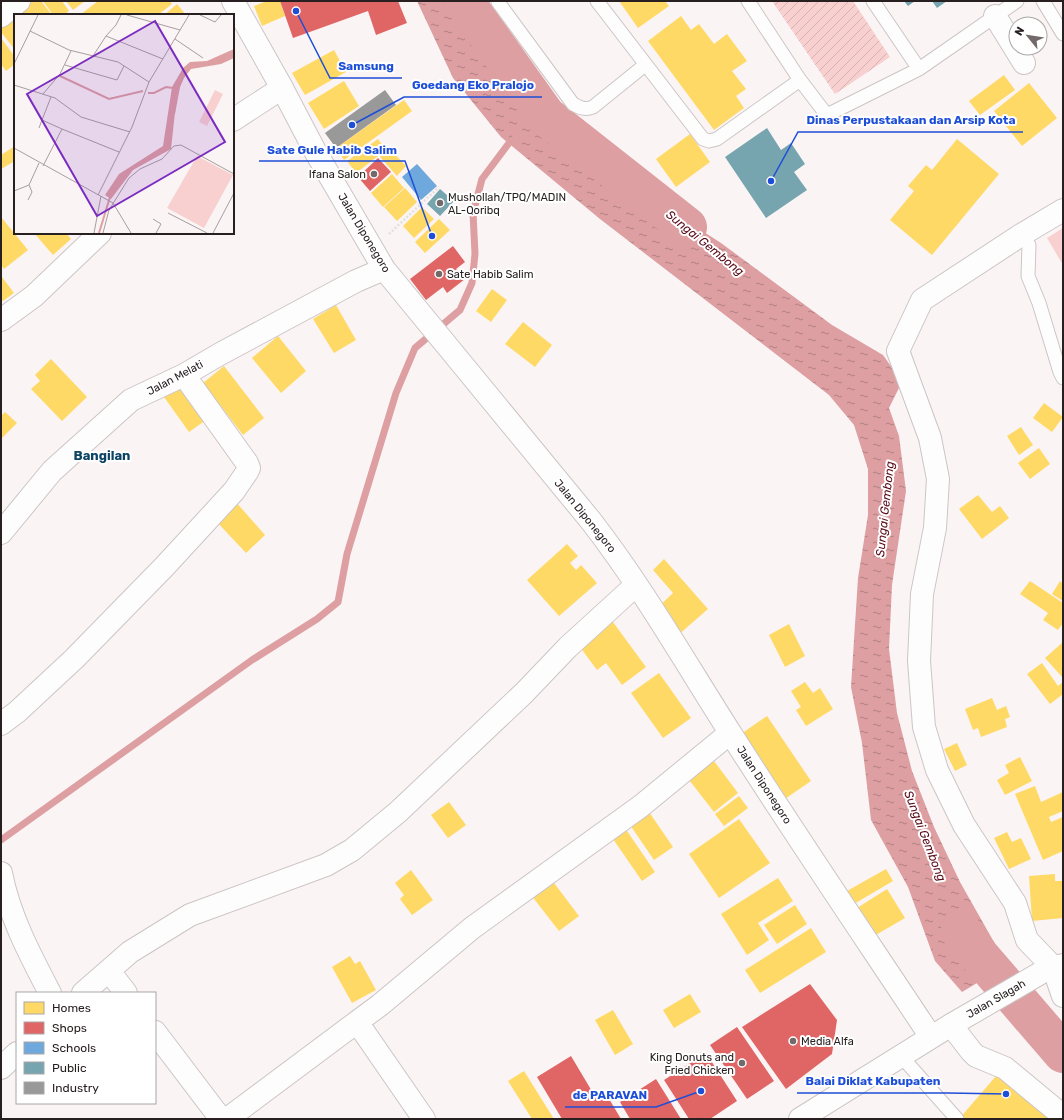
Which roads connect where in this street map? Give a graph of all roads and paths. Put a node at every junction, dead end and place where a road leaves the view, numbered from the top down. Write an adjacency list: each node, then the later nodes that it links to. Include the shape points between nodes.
1 (19, 1): 9 (street)
2 (233, 1): 16 (street, Jalan Diponegoro)
3 (597, 1): 13 (lane)
4 (748, 1): 15 (lane)
5 (873, 1): 14 (lane)
6 (1017, 1): 10 (lane)
7 (1043, 1): 11 (lane)
8 (498, 2): 13 (lane, via 573,104 579,108 593,108)
9 (1, 16)
10 (995, 16): 12 (street); 14 (lane)
11 (1063, 34)
12 (1024, 63)
13 (645, 65): 15 (lane, via 703,139 709,141 723,135)
14 (919, 69): 15 (lane, via 829,114 824,112)
15 (800, 80)
16 (282, 88): 17 (street); 22 (street, Jalan Diponegoro, via 315,151)
17 (234, 119)
18 (438, 187): 22 (path)
19 (1063, 210): 21 (street)
20 (99, 234): 24 (street, via 34,296)
21 (1022, 235): 26 (lane, via 1029,245 1028,276); 32 (street, via 922,300 898,351 930,438 938,480 935,528 922,594 919,661 924,727 937,770 964,824 1015,903 1027,940)
22 (373, 249): 23 (street, Jalan Diponegoro)
23 (384, 269): 25 (street, Jalan Melati, via 356,281); 28 (street, Jalan Diponegoro, via 591,521)
24 (1, 320)
25 (184, 375): 27 (street, Jalan Melati, via 131,400 52,471); 29 (street, via 247,463 247,472 234,490 164,567 74,658)
26 (1063, 378)
27 (1, 534)
28 (636, 585): 30 (street, Jalan Diponegoro); 33 (street, via 568,647 524,693 398,812 352,850 326,865 190,915 130,952)
29 (1, 724)
30 (730, 733): 38 (street, via 641,806 472,928); 41 (street, Jalan Diponegoro)
31 (1, 873): 34 (street, via 14,917)
32 (1053, 968): 37 (street); 39 (street, Jalan Slagah)
33 (109, 971): 35 (street); 36 (street)
34 (49, 992)
35 (84, 992)
36 (125, 992)
37 (1063, 996)
38 (357, 1022): 47 (street); 48 (street)
39 (956, 1022): 41 (street, Jalan Slagah); 45 (street, via 971,1052 1005,1068)
40 (156, 1033): 46 (street)
41 (931, 1038): 43 (street, Jalan Slagah)
42 (16, 1054): 44 (street)
43 (901, 1056): 49 (street, Jalan Slagah); 50 (lane)
44 (1, 1068)
45 (1063, 1116)
46 (221, 1119)
47 (227, 1119)
48 (424, 1119)
49 (800, 1119)
50 (957, 1119)

